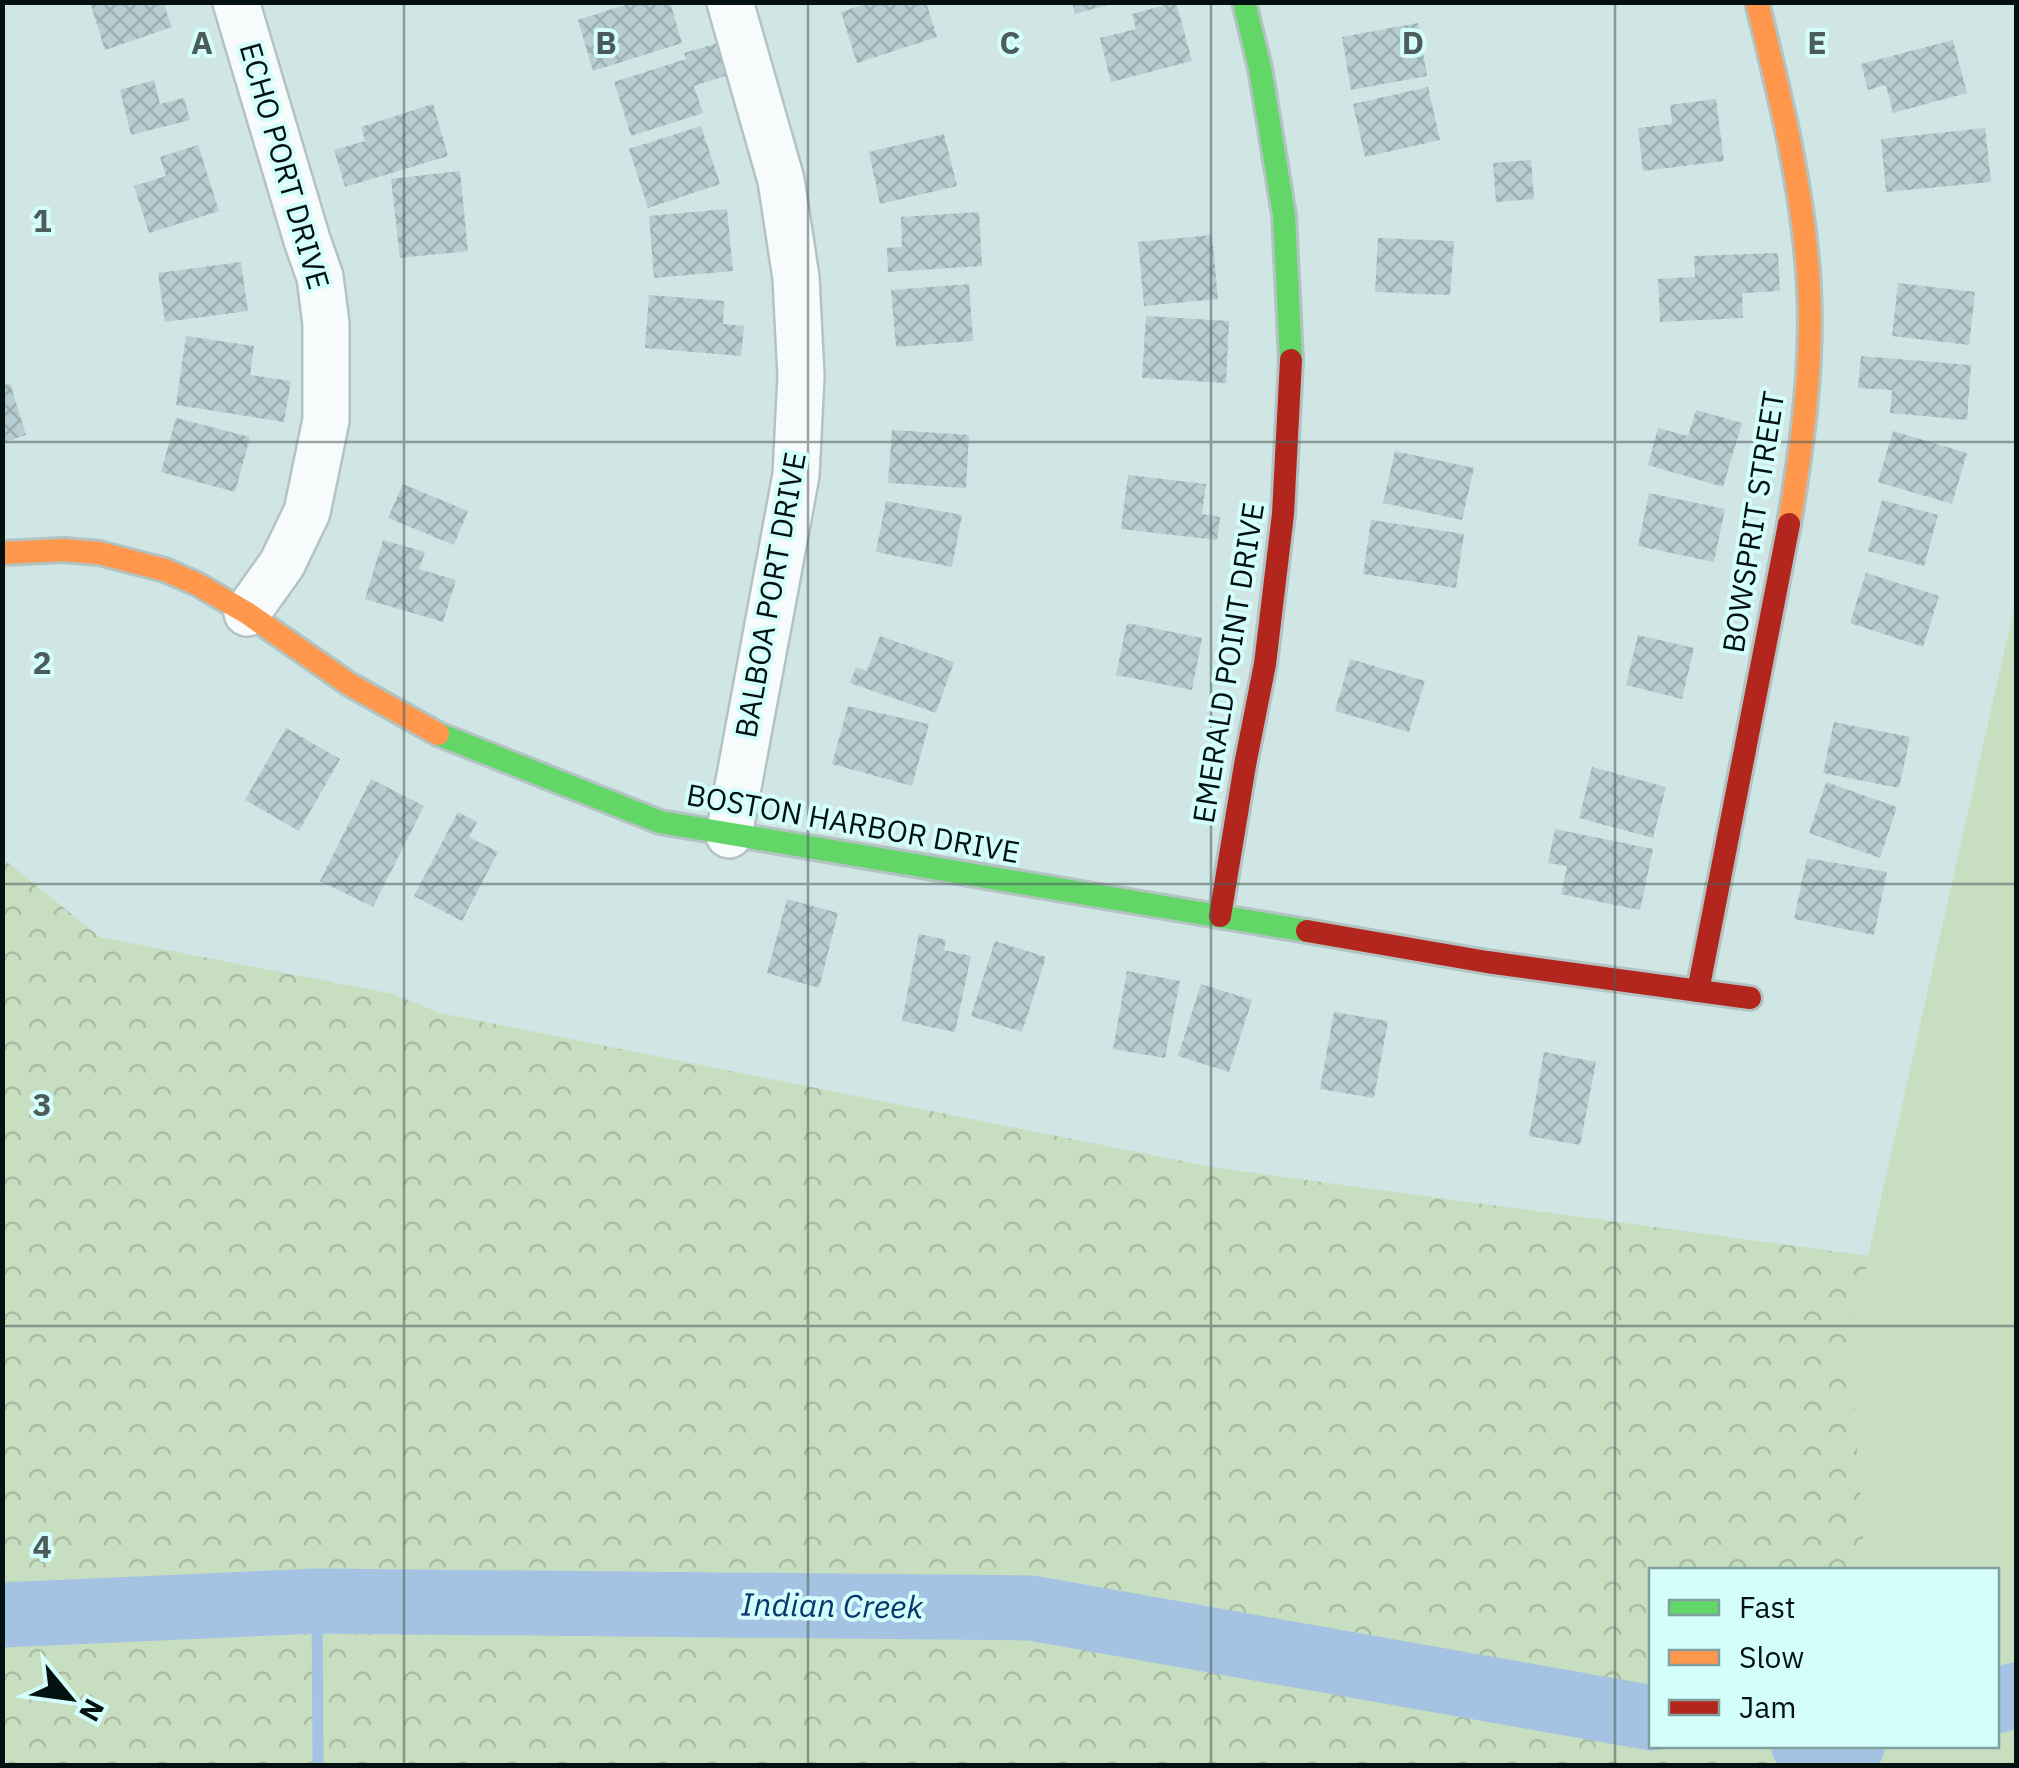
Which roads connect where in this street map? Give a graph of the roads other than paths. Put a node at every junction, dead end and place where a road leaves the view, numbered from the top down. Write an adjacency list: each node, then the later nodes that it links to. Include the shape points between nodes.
1 (236, 2): 6 (street, ECHO PORT DRIVE, via 320,277 326,324 326,420 307,512 282,564)
2 (730, 2): 7 (street, BALBOA PORT DRIVE, via 780,180 796,278 801,376 796,475)
3 (1244, 2): 8 (street, EMERALD POINT DRIVE, via 1284,216 1291,365 1284,514 1266,664)
4 (1756, 2): 9 (street, BOWSPRIT STREET, via 1790,137 1805,233 1805,426)
5 (2, 553): 6 (street, BOSTON HARBOR DRIVE, via 64,550 132,560 197,584)
6 (247, 613): 7 (street, BOSTON HARBOR DRIVE, via 349,684 440,736 660,822)
7 (729, 836): 8 (street, BOSTON HARBOR DRIVE)
8 (1220, 916): 9 (street, BOSTON HARBOR DRIVE)
9 (1698, 991): 10 (street, BOSTON HARBOR DRIVE)
10 (1750, 998)

